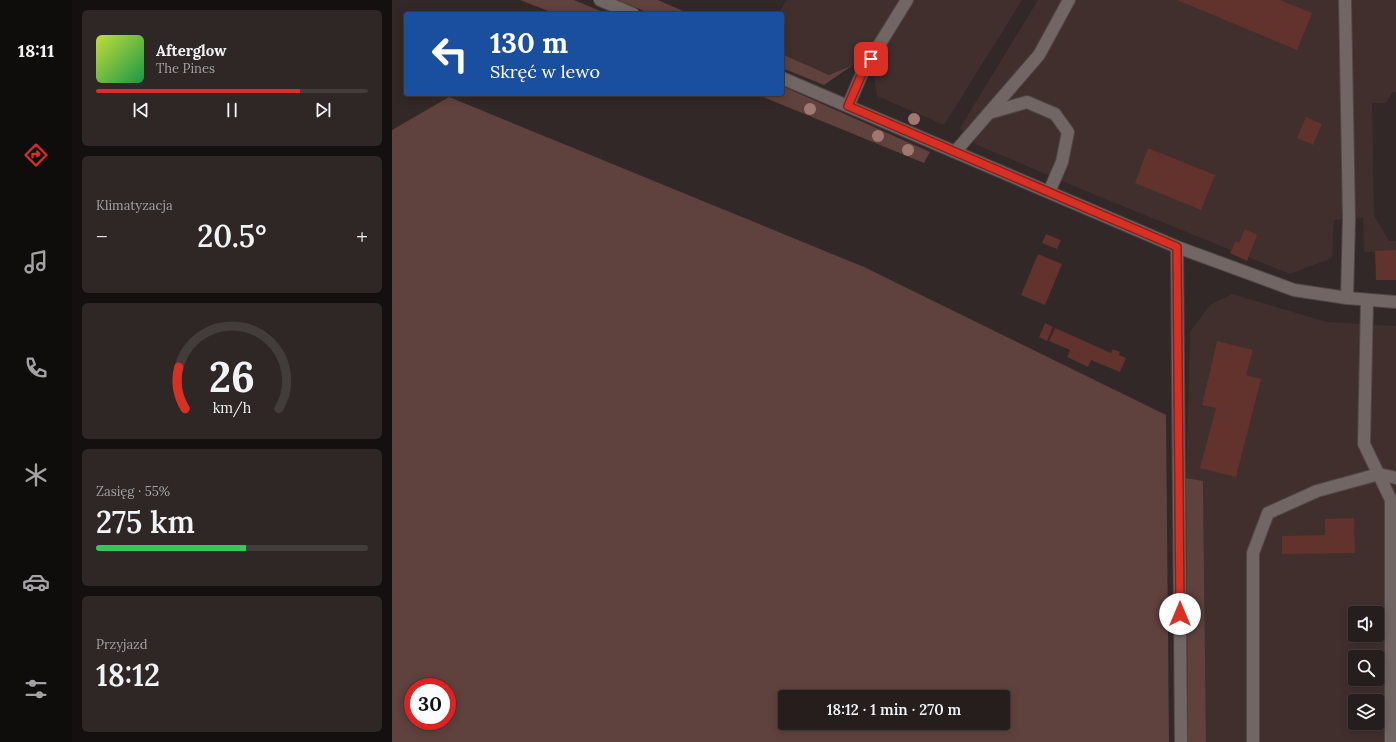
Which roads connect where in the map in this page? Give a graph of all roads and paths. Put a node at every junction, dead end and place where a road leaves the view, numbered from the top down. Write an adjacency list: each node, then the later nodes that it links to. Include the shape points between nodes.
1 (600, 0): 5 (street)
2 (907, 0): 7 (street, via 863,71)
3 (1069, 0): 8 (street, via 1039,55)
4 (1345, 0): 12 (street, via 1349,219)
5 (628, 12)
6 (784, 79): 7 (street)
7 (848, 106): 9 (street)
8 (988, 113): 9 (street); 10 (street, via 1027,102 1055,114 1068,132 1062,162)
9 (955, 152): 10 (street)
10 (1049, 192): 11 (street)
11 (1177, 247): 12 (street, via 1294,290); 17 (street)
12 (1347, 298): 13 (street)
13 (1367, 300): 14 (street); 15 (street, via 1364,444)
14 (1396, 302)
15 (1379, 474): 16 (street); 18 (street, via 1318,491 1268,513 1253,553); 19 (street, via 1391,500)
16 (1396, 478)
17 (1181, 742)
18 (1253, 742)
19 (1391, 742)

